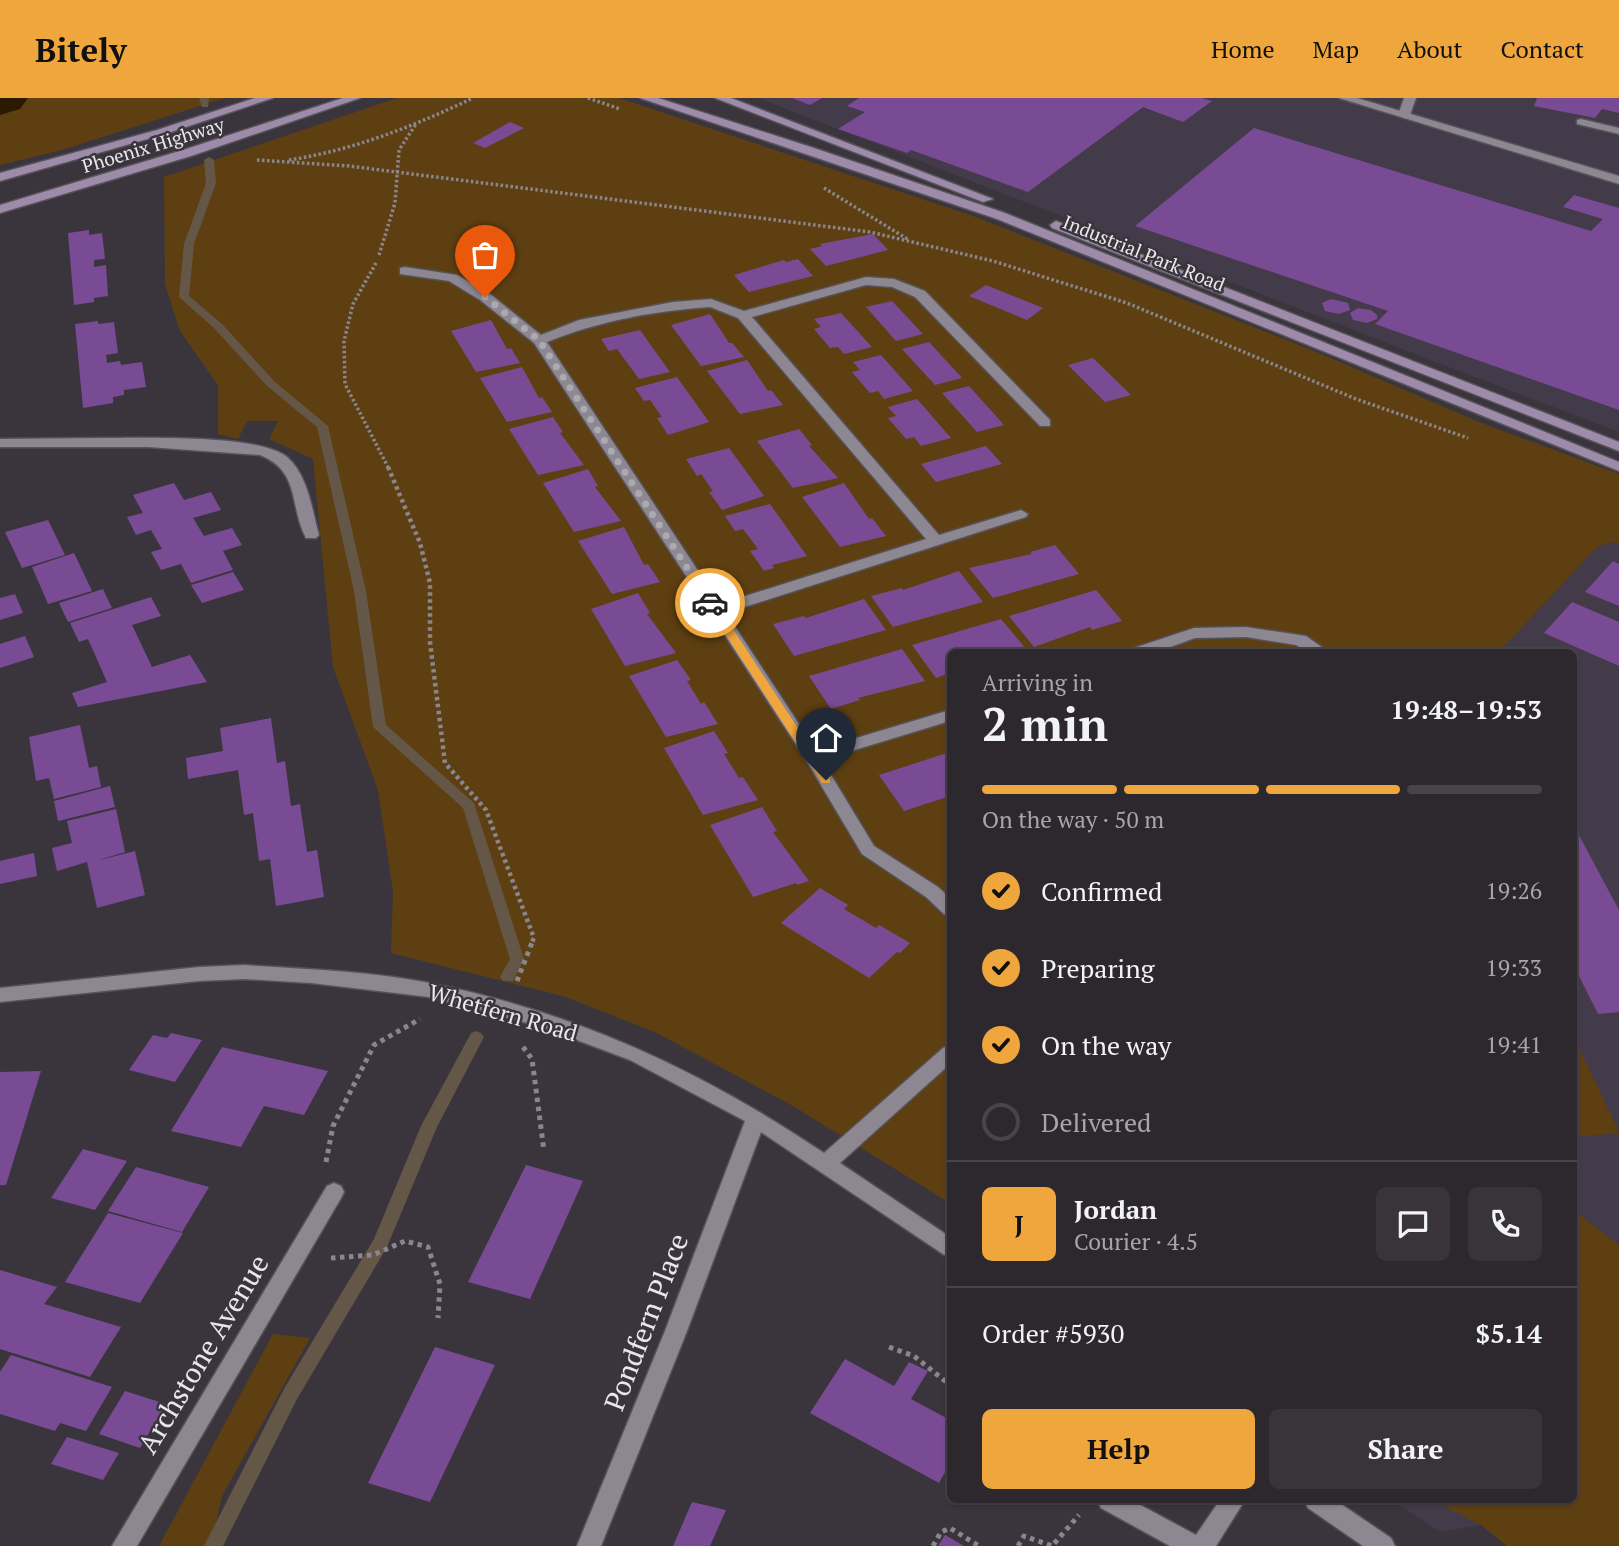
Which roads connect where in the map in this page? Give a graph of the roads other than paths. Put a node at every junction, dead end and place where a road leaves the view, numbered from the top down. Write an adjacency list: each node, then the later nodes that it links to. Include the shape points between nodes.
1 (267, 98): 10 (street, Phoenix Highway)
2 (354, 98): 12 (street, Phoenix Highway)
3 (646, 98): 19 (street, Industrial Park Road, via 1001,216)
4 (721, 98): 18 (street, Industrial Park Road)
5 (1345, 98): 7 (street)
6 (1410, 98): 7 (street)
7 (1404, 115): 11 (street)
8 (1581, 122): 9 (street)
9 (1619, 131)
10 (0, 177)
11 (1619, 180)
12 (0, 209)
13 (405, 271): 15 (street, via 452,278 485,297)
14 (743, 315): 15 (street, via 711,303 673,306 579,324); 16 (street, via 866,281 894,283 920,293); 22 (street)
15 (539, 340): 23 (street)
16 (1045, 423)
17 (0, 443): 21 (street, via 254,448 277,455 292,470)
18 (1619, 447)
19 (1619, 467)
20 (1021, 514): 22 (street)
21 (311, 536)
22 (936, 541): 23 (street)
23 (715, 611): 27 (street)
24 (1148, 649): 25 (street, via 1194,633 1246,632 1300,640)
25 (1315, 649)
26 (947, 716): 27 (street)
27 (812, 757): 28 (street, via 868,850)
28 (947, 906)
29 (0, 995): 31 (street, Whetfern Road, via 244,972 429,990 545,1020 637,1055)
30 (947, 1057): 32 (street)
31 (756, 1118): 32 (street, Whetfern Road); 39 (street, Pondfern Place)
32 (825, 1164): 34 (street, Whetfern Road)
33 (334, 1192): 38 (street, Archstone Avenue)
34 (947, 1246)
35 (1114, 1503): 40 (street)
36 (1231, 1503): 41 (street)
37 (1320, 1503): 42 (street)
38 (124, 1546)
39 (589, 1546)
40 (1193, 1546)
41 (1202, 1546)
42 (1382, 1546)

